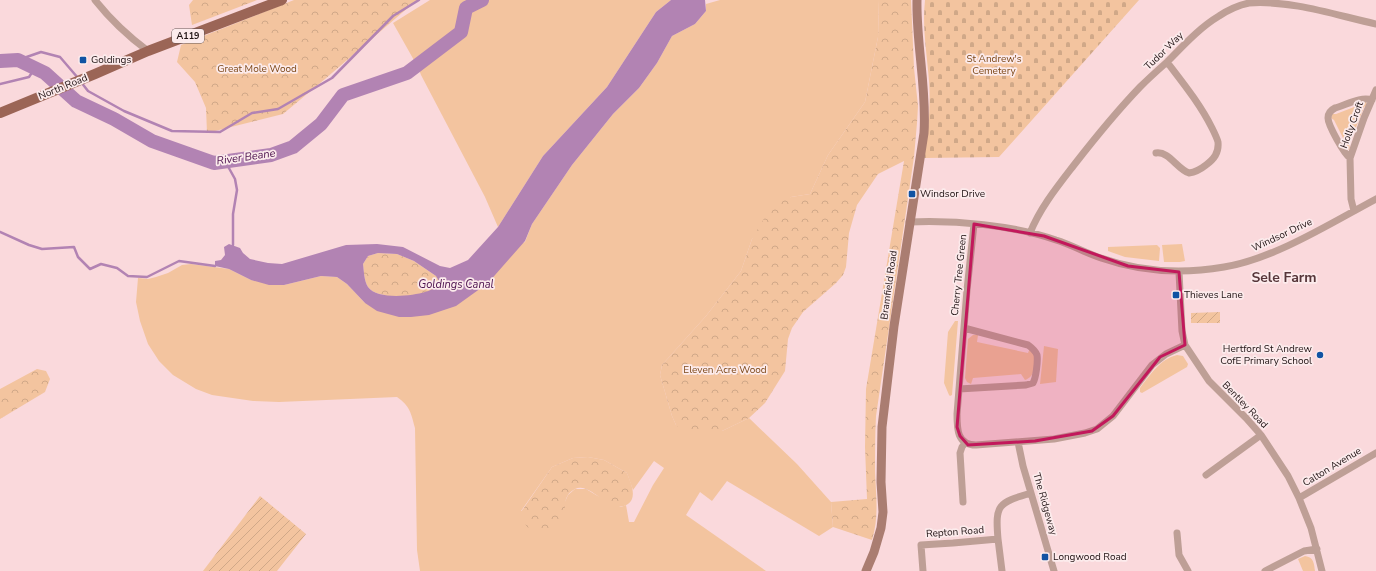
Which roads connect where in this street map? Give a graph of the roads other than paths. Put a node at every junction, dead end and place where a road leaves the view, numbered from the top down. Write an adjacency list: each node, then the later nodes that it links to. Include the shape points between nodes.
1 (95, 0): 5 (street, via 133,40)
2 (282, 0): 5 (main road, North Road / A119)
3 (917, 0): 14 (street, Bramfield Road, via 925,114)
4 (1376, 24): 6 (street, Tudor Way, via 1293,3 1247,3 1209,23)
5 (148, 51): 9 (main road, North Road / A119)
6 (1167, 62): 10 (street, via 1192,94 1208,121 1218,141 1218,150 1211,162 1189,173 1163,154); 16 (street, Tudor Way, via 1141,86 1086,149 1043,207)
7 (1376, 90): 8 (street, Holly Croft)
8 (1372, 100): 11 (street, Holly Croft); 11 (street, Holly Croft, via 1362,100 1335,108 1329,114 1329,122)
9 (0, 113)
10 (1156, 153)
11 (1350, 158): 13 (street, Holly Croft, via 1351,199)
12 (1376, 200): 13 (street, Windsor Drive)
13 (1354, 211): 17 (street, Windsor Drive, via 1258,258 1226,267)
14 (909, 222): 15 (street, Windsor Drive); 32 (street, Bramfield Road, via 882,427 881,528)
15 (974, 224): 16 (street, Windsor Drive); 18 (street, Cherry Tree Green)
16 (1030, 233): 17 (street, Windsor Drive, via 1128,266)
17 (1179, 272): 19 (street, Bentley Road)
18 (964, 328): 20 (street, Cherry Tree Green); 20 (street, Cherry Tree Green, via 1028,345 1034,349 1037,355 1036,378 1033,383 1026,385)
19 (1185, 345): 21 (street, Bentley Road, via 1208,381); 23 (street, via 1156,361 1124,404 1097,429 1054,439)
20 (959, 389): 22 (street, Cherry Tree Green, via 957,428)
21 (1261, 435): 25 (street); 27 (street, Bentley Road)
22 (965, 442): 23 (street, via 976,446); 28 (street, via 960,453)
23 (1018, 442): 26 (street, The Ridgeway)
24 (1376, 453): 27 (street, Calton Avenue)
25 (1206, 475)
26 (1031, 493): 30 (street, Repton Road, via 1006,502 999,509 996,520); 35 (street, The Ridgeway)
27 (1299, 498): 31 (street, Bentley Road, via 1312,528)
28 (963, 502)
29 (1176, 533): 36 (street, via 1179,555)
30 (998, 539): 33 (street, Repton Road, via 921,545); 34 (street)
31 (1317, 549): 37 (street, via 1304,551); 38 (street, Bentley Road)
32 (866, 571)
33 (922, 571)
34 (1002, 571)
35 (1054, 571)
36 (1188, 571)
37 (1265, 571)
38 (1322, 571)

